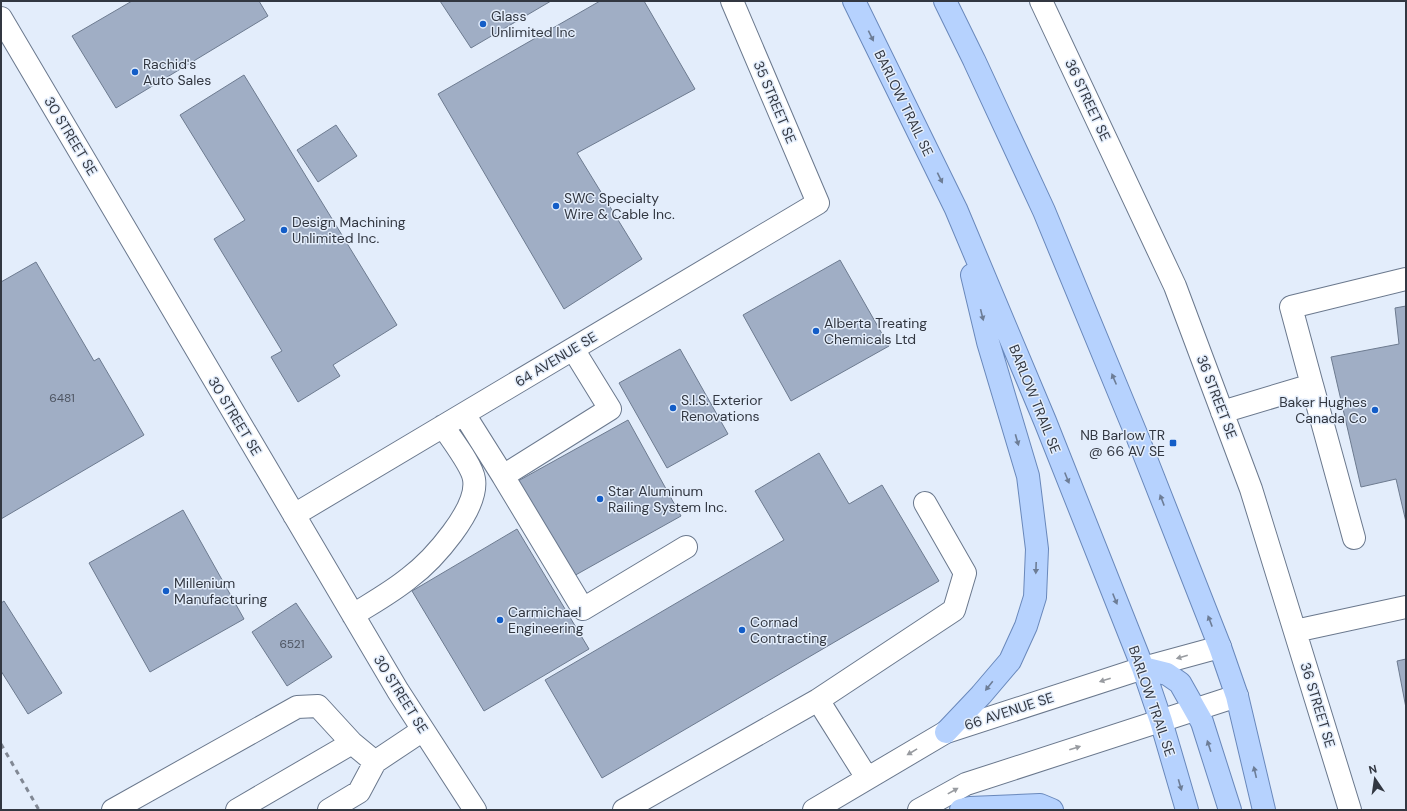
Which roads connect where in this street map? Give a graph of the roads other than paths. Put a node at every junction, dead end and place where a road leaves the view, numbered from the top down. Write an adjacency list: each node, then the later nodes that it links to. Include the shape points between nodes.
1 (732, 1): 6 (street, 35 STREET SE)
2 (854, 1): 7 (main road, BARLOW TRAIL SE, one-way to 7)
3 (945, 1): 22 (main road, one-way to 3, via 1137,436 1044,211)
4 (1041, 1): 11 (street, 36 STREET SE, via 1175,286)
5 (1, 18): 16 (street, 30 STREET SE)
6 (818, 203): 9 (street, 64 AVENUE SE)
7 (956, 209): 23 (main road, BARLOW TRAIL SE, one-way to 23, via 1045,420); 29 (main road, one-way to 29, via 988,342 1028,476 1037,549 1035,597 1026,626 1010,661)
8 (1406, 279): 10 (street, via 1291,307)
9 (573, 349): 12 (street, 64 AVENUE SE); 14 (street, via 610,409)
10 (1312, 385): 11 (street); 17 (street)
11 (1222, 412): 21 (street, 36 STREET SE, via 1251,489)
12 (464, 414): 13 (street, 64 AVENUE SE); 14 (street)
13 (443, 426): 16 (street, 64 AVENUE SE); 20 (street, via 474,477 475,489 468,509 457,528 410,578)
14 (503, 476): 18 (street, via 583,609)
15 (924, 503): 25 (street, via 965,573 954,610)
16 (294, 515): 20 (street, 30 STREET SE)
17 (1354, 538)
18 (686, 547)
19 (1406, 607): 21 (street)
20 (353, 615): 28 (street, 30 STREET SE)
21 (1295, 632): 45 (street, 36 STREET SE)
22 (1220, 647): 23 (street, 66 AVENUE SE, one-way to 23); 24 (main road)
23 (1143, 668): 26 (main road, via 1167,674 1180,683); 27 (main road, BARLOW TRAIL SE); 29 (street, 66 AVENUE SE, one-way to 29)
24 (1237, 696): 26 (street); 44 (main road, one-way to 24)
25 (818, 700): 32 (street); 37 (street)
26 (1195, 710): 27 (street); 43 (main road, one-way to 26, via 1202,722)
27 (1161, 721): 39 (street, one-way to 27, via 966,784); 42 (main road, BARLOW TRAIL SE, one-way to 42)
28 (423, 730): 31 (street); 36 (street, 30 STREET SE)
29 (946, 732): 32 (street, 66 AVENUE SE, one-way to 32)
30 (352, 743): 31 (street); 33 (street, via 318,706 297,708); 34 (street)
31 (375, 762): 35 (street, via 359,792)
32 (867, 778): 38 (street, 66 AVENUE SE)
33 (114, 810)
34 (237, 810)
35 (329, 810)
36 (475, 810)
37 (624, 810)
38 (814, 810)
39 (919, 810)
40 (961, 810): 41 (main road, via 1040,805)
41 (1052, 810)
42 (1187, 810)
43 (1230, 810)
44 (1264, 810)
45 (1350, 810)

